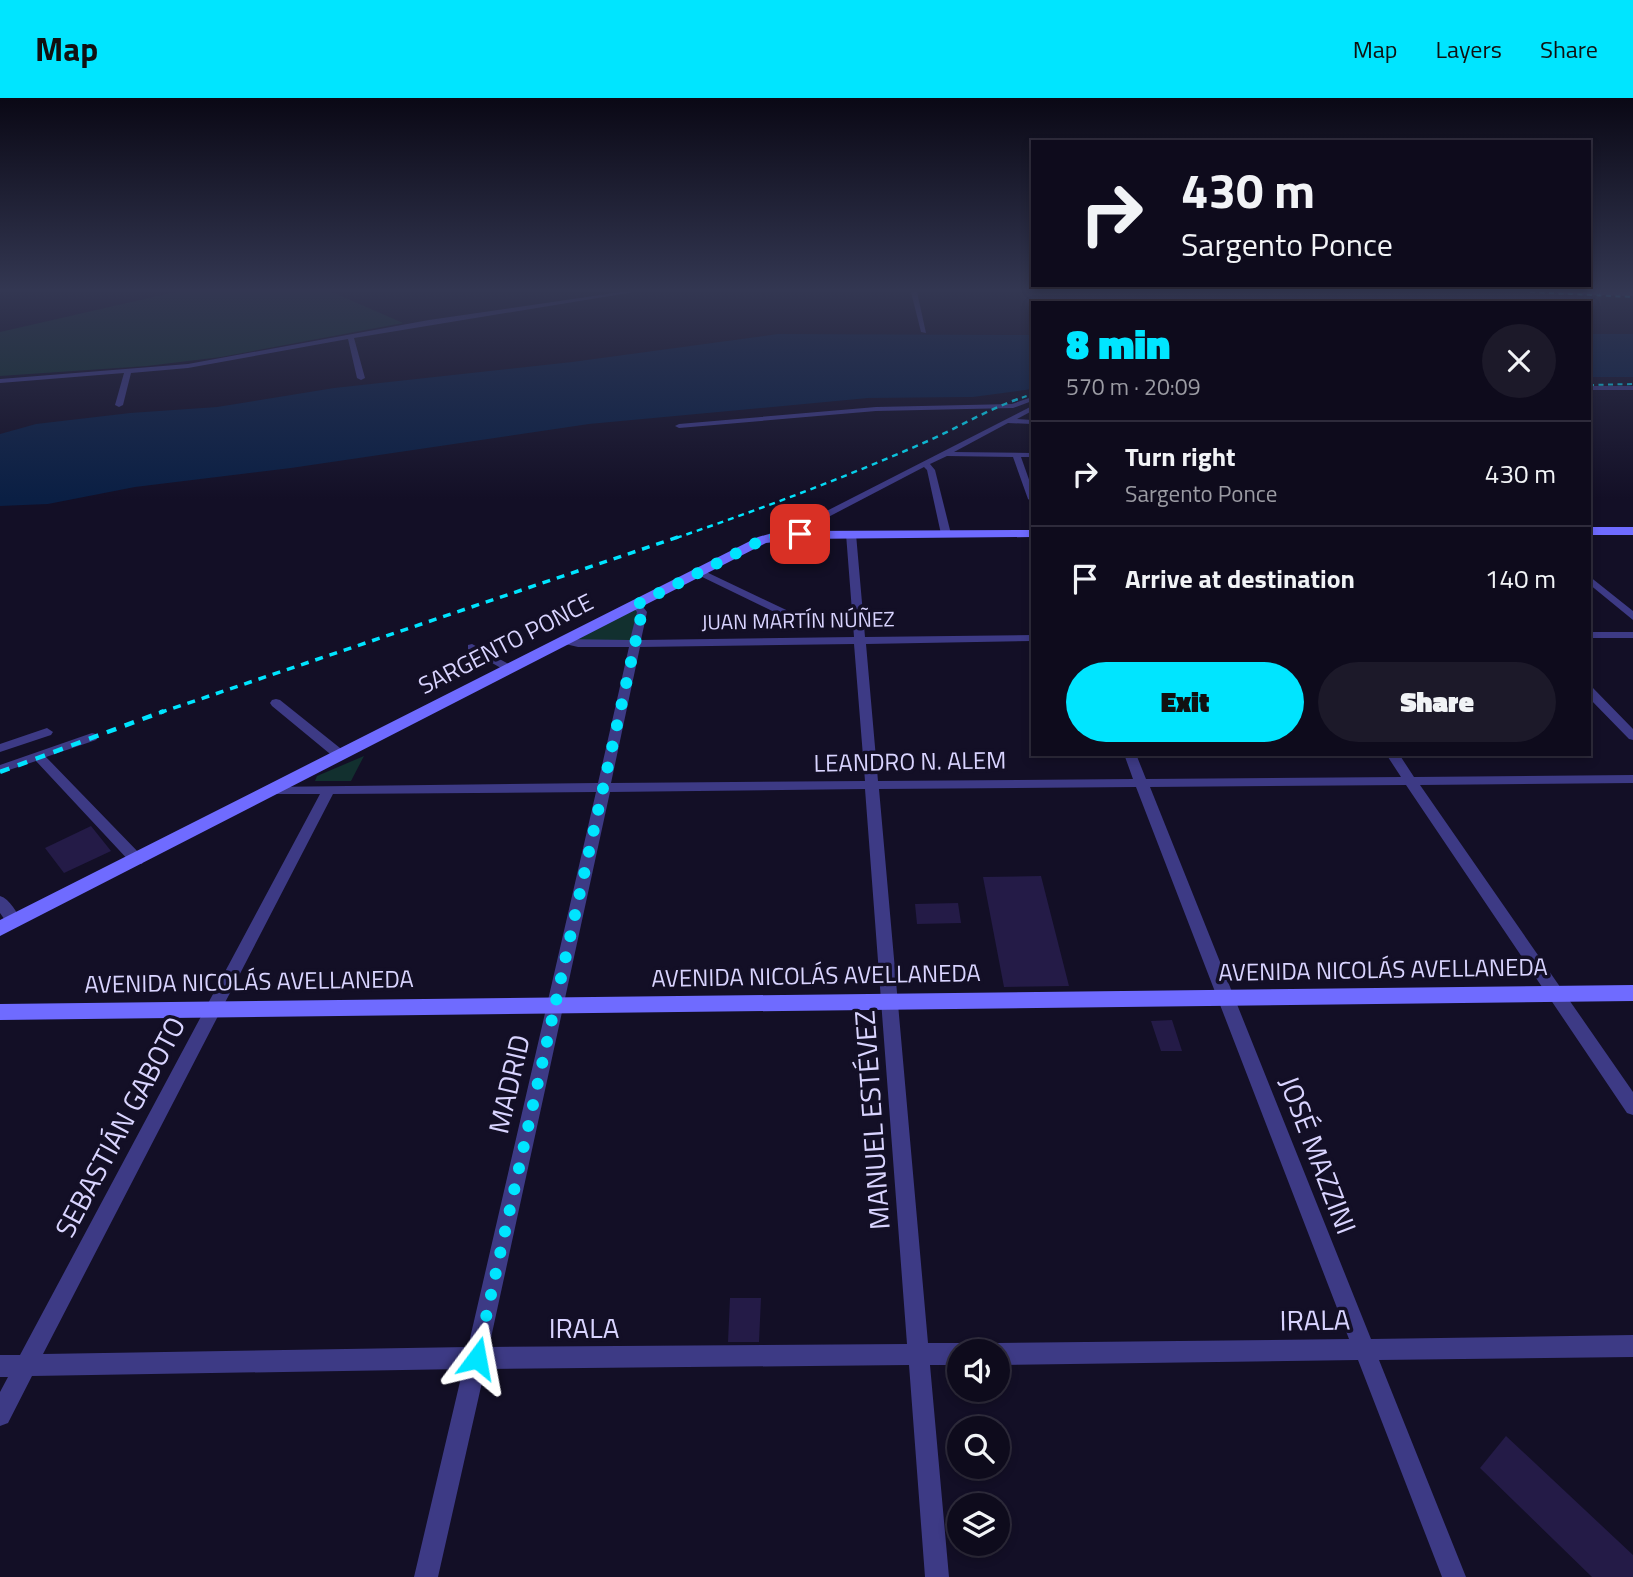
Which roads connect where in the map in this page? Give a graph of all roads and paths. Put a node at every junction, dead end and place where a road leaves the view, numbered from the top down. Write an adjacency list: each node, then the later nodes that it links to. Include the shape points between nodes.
1 (220, 361): 3 (street)
2 (357, 361): 4 (street)
3 (128, 372): 5 (street); 9 (street)
4 (361, 378)
5 (0, 381)
6 (1591, 388): 7 (street)
7 (1633, 388)
8 (1031, 399): 13 (street, via 1013,406 876,409)
9 (119, 405)
10 (1031, 409): 11 (street, SARGENTO PONCE)
11 (1007, 421): 12 (street); 14 (street, SARGENTO PONCE)
12 (1031, 422)
13 (679, 426)
14 (946, 453): 15 (street); 17 (street, SARGENTO PONCE)
15 (1016, 455): 16 (street); 18 (street)
16 (1031, 455)
17 (925, 463): 21 (street, SARGENTO PONCE, via 810,523); 23 (street, via 931,470)
18 (1031, 496)
19 (1591, 531): 20 (main road)
20 (1630, 533)
21 (800, 534): 22 (main road); 25 (main road, SARGENTO PONCE, via 762,540)
22 (851, 534): 23 (main road); 33 (street, MANUEL ESTÉVEZ)
23 (946, 534): 24 (main road)
24 (1031, 534)
25 (700, 572): 27 (main road, SARGENTO PONCE); 29 (street)
26 (1591, 581): 28 (street)
27 (636, 605): 34 (main road, SARGENTO PONCE); 35 (street, MADRID, via 642,612)
28 (1633, 617)
29 (797, 619)
30 (1591, 635): 31 (street)
31 (1633, 635)
32 (1031, 638): 33 (street, JUAN MARTÍN NÚÑEZ)
33 (859, 639): 35 (street, JUAN MARTÍN NÚÑEZ); 52 (street, MANUEL ESTÉVEZ)
34 (565, 641): 35 (street, JUAN MARTÍN NÚÑEZ); 37 (main road, SARGENTO PONCE)
35 (635, 643): 53 (street, MADRID)
36 (472, 647): 37 (street)
37 (510, 669): 44 (main road, SARGENTO PONCE)
38 (1591, 693): 41 (street)
39 (275, 703): 44 (street)
40 (47, 732): 43 (street)
41 (1633, 736)
42 (92, 737): 45 (street)
43 (0, 748)
44 (341, 755): 54 (main road, SARGENTO PONCE)
45 (38, 756): 48 (street); 56 (street)
46 (1131, 756): 51 (street, JOSÉ MAZZINI)
47 (1393, 756): 50 (street)
48 (0, 769)
49 (1633, 779): 50 (street, LEANDRO N. ALEM)
50 (1409, 780): 51 (street, LEANDRO N. ALEM); 60 (street)
51 (1141, 783): 52 (street, LEANDRO N. ALEM); 61 (street, JOSÉ MAZZINI)
52 (873, 786): 53 (street, LEANDRO N. ALEM); 62 (street, MANUEL ESTÉVEZ)
53 (603, 788): 55 (street, LEANDRO N. ALEM); 63 (street, MADRID)
54 (272, 790): 55 (street, LEANDRO N. ALEM); 56 (main road, SARGENTO PONCE)
55 (328, 791): 64 (street, SEBASTIÁN GABOTO)
56 (137, 860): 58 (main road, SARGENTO PONCE)
57 (0, 901): 58 (street)
58 (7, 925)
59 (1633, 993): 60 (main road, AVENIDA NICOLÁS AVELLANEDA)
60 (1556, 994): 61 (main road, AVENIDA NICOLÁS AVELLANEDA); 66 (street)
61 (1227, 998): 62 (main road, AVENIDA NICOLÁS AVELLANEDA); 68 (street, JOSÉ MAZZINI)
62 (891, 1002): 63 (main road, AVENIDA NICOLÁS AVELLANEDA); 71 (street, MANUEL ESTÉVEZ)
63 (557, 1005): 64 (main road, AVENIDA NICOLÁS AVELLANEDA); 72 (street, MADRID)
64 (214, 1009): 65 (main road, AVENIDA NICOLÁS AVELLANEDA); 74 (street, SEBASTIÁN GABOTO)
65 (0, 1012)
66 (1633, 1107)
67 (1633, 1346): 68 (street, IRALA)
68 (1364, 1349): 70 (street, IRALA); 78 (street, JOSÉ MAZZINI)
69 (947, 1354): 71 (street, IRALA)
70 (1010, 1354)
71 (918, 1355): 72 (street, IRALA); 77 (street, MANUEL ESTÉVEZ)
72 (477, 1358): 74 (street, IRALA); 76 (street, MADRID)
73 (0, 1366): 74 (street, IRALA)
74 (26, 1366): 75 (street, SEBASTIÁN GABOTO)
75 (0, 1415)
76 (426, 1577)
77 (937, 1577)
78 (1454, 1577)

